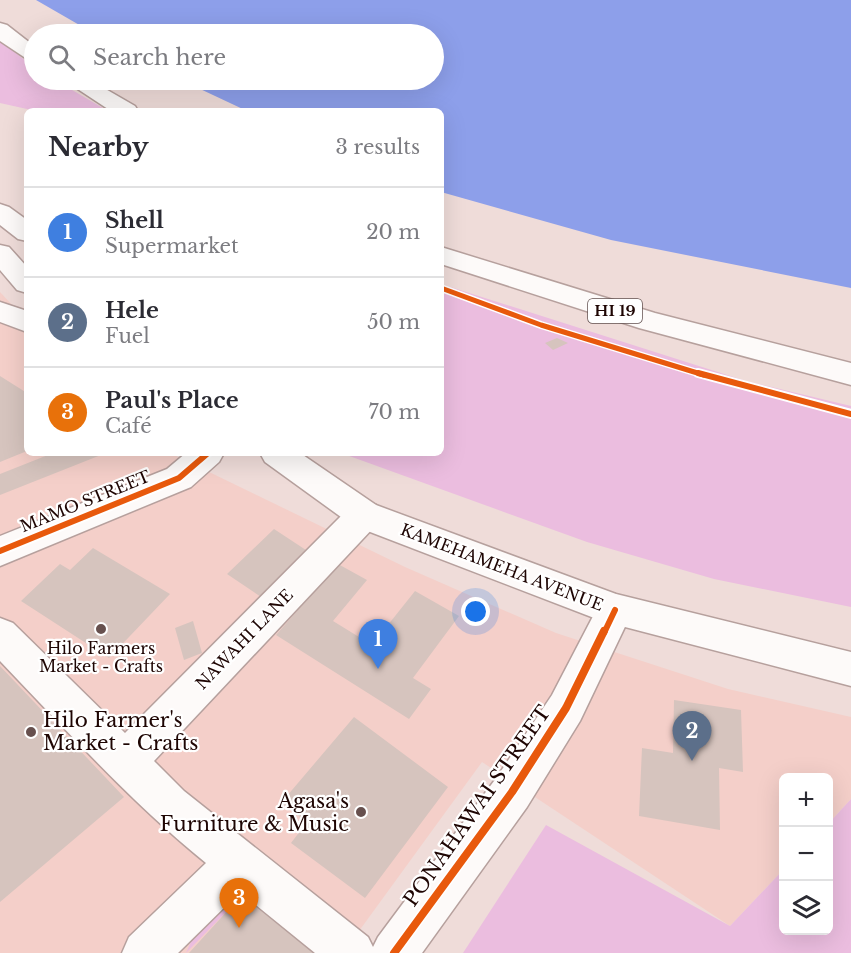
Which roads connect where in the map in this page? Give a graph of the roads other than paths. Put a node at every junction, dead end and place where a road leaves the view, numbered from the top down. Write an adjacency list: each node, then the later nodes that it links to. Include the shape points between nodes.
1 (4, 32): 2 (main road)
2 (24, 47)
3 (92, 90): 4 (main road)
4 (122, 108)
5 (0, 212): 6 (main road)
6 (24, 231)
7 (0, 253): 9 (main road)
8 (444, 256): 12 (main road, HI 19, via 601,307)
9 (24, 281)
10 (0, 312): 11 (main road)
11 (24, 321)
12 (851, 374)
13 (205, 456): 16 (main road, MAMO STREET, via 179,478)
14 (280, 456): 15 (main road, KAMEHAMEHA AVENUE)
15 (364, 515): 17 (main road, KAMEHAMEHA AVENUE); 20 (main road, NAWAHI LANE)
16 (0, 551)
17 (615, 610): 19 (main road, KAMEHAMEHA AVENUE); 24 (main road, PONAHAWAI STREET, via 566,708 518,783)
18 (0, 635): 20 (main road)
19 (851, 669)
20 (124, 763): 21 (main road, via 169,806)
21 (237, 860): 22 (main road); 23 (main road)
22 (145, 953)
23 (352, 953)
24 (394, 953)

